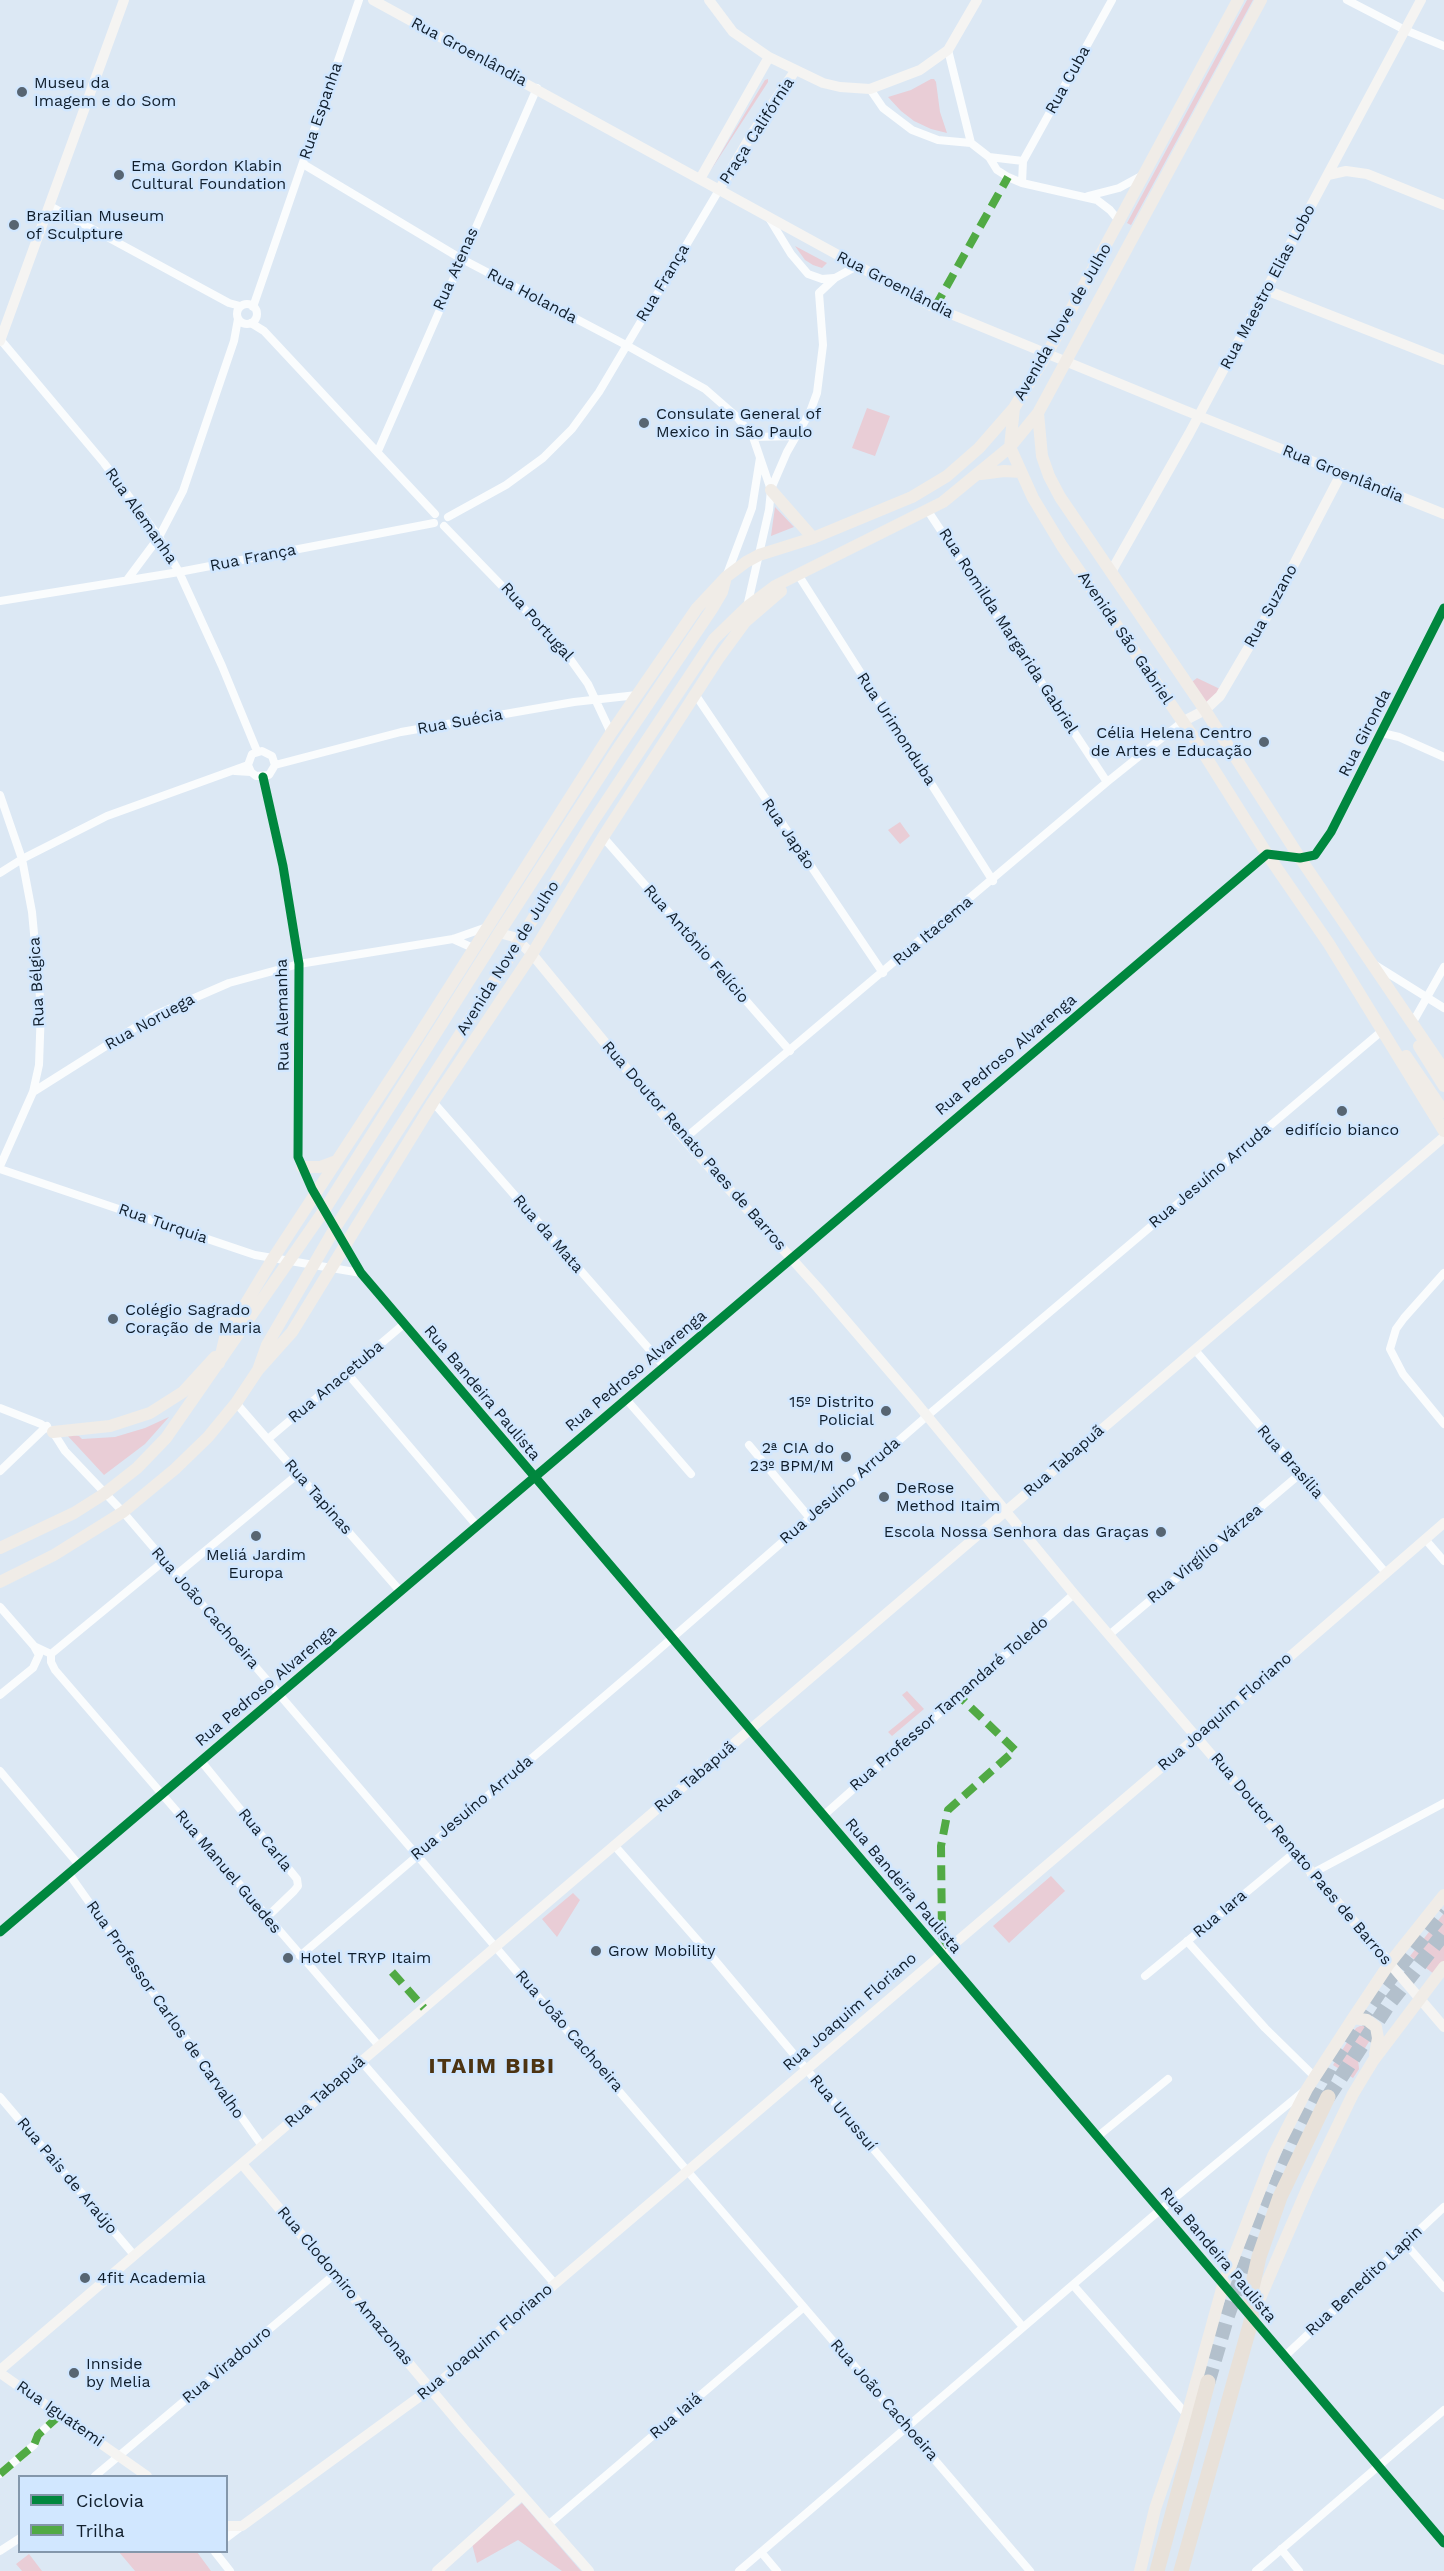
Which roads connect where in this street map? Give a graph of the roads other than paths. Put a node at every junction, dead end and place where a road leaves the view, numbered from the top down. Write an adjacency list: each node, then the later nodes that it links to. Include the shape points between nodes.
1 (124, 0): 29 (street)
2 (359, 0): 21 (street, Rua Espanha)
3 (373, 0): 16 (street, Rua Groenlândia)
4 (709, 0): 14 (street, via 733,32)
5 (977, 0): 13 (street)
6 (1112, 0): 20 (street, Rua Cuba)
7 (1238, 0): 22 (main road, Avenida Nove de Julho)
8 (1261, 0): 41 (main road, Avenida Nove de Julho)
9 (1347, 0): 11 (street)
10 (1421, 0): 11 (street, Rua Maestro Elias Lobo)
11 (1405, 30): 12 (street); 23 (street, Rua Maestro Elias Lobo)
12 (1444, 46)
13 (948, 50): 17 (street, via 920,70); 18 (street)
14 (769, 57): 15 (street); 24 (street, Praça Califórnia)
15 (795, 71): 17 (street, via 840,87); 26 (street, Praça Califórnia)
16 (537, 88): 24 (street, Rua Groenlândia); 32 (street, Rua Atenas)
17 (870, 90): 18 (street, via 883,108 912,130 938,140)
18 (971, 143): 19 (street)
19 (989, 157): 20 (street); 25 (street, via 997,170)
20 (1023, 160): 25 (street, Rua Cuba)
21 (303, 164): 32 (street, Rua Holanda); 36 (street, Rua Espanha)
22 (1146, 173): 27 (street, via 1119,188); 31 (main road, Avenida Nove de Julho)
23 (1328, 175): 28 (street, via 1346,171 1366,174); 35 (street, Rua Maestro Elias Lobo)
24 (700, 179): 26 (street, Rua Groenlândia)
25 (1022, 183): 27 (street)
26 (719, 190): 30 (street, Rua Groenlândia); 38 (street, Rua França)
27 (1086, 197): 31 (street, via 1105,204)
28 (1444, 204)
29 (50, 206): 36 (street, Rua Portugal); 37 (street)
30 (769, 218): 33 (street, Rua Groenlândia); 34 (street, via 808,274)
31 (1120, 222): 39 (main road, Avenida Nove de Julho)
32 (460, 258): 38 (street, Rua Holanda); 48 (street, Rua Atenas)
33 (857, 266): 34 (street); 39 (street, Rua Groenlândia, via 931,306)
34 (835, 278): 46 (street, via 819,293 821,371 810,412)
35 (1266, 290): 40 (street); 44 (street, Rua Maestro Elias Lobo)
36 (246, 314): 48 (street, Rua Portugal); 55 (street, Rua Espanha, via 183,491)
37 (0, 340): 59 (street, Rua Alemanha, via 104,463)
38 (626, 345): 45 (street, Rua Holanda, via 705,389); 57 (street, Rua França, via 599,393 572,429 543,458 506,485)
39 (1047, 354): 41 (street, Rua Groenlândia); 42 (main road, Avenida Nove de Julho)
40 (1444, 360)
41 (1066, 362): 43 (main road, Avenida Nove de Julho); 44 (street, Rua Groenlândia)
42 (1014, 408): 47 (main road, Avenida São Gabriel); 61 (main road, Avenida Nove de Julho, via 979,448 947,476 912,497)
43 (1038, 413): 47 (main road, Avenida Nove de Julho); 64 (main road, Avenida São Gabriel, via 1042,456 1049,476)
44 (1199, 416): 52 (street, Rua Groenlândia); 64 (street, Rua Maestro Elias Lobo)
45 (753, 436): 46 (street); 49 (street, Rua Holanda)
46 (796, 436): 53 (street)
47 (1010, 447): 50 (main road, Avenida São Gabriel); 51 (main road, Avenida Nove de Julho)
48 (378, 451): 58 (street, Rua Portugal)
49 (761, 455): 53 (street, Rua Holanda); 65 (street, via 754,501)
50 (1021, 472): 51 (main road); 75 (main road, Avenida São Gabriel, via 1062,546)
51 (980, 474): 54 (main road, Avenida Nove de Julho)
52 (1341, 474): 56 (street, Rua Groenlândia); 74 (street, Rua Suzano, via 1238,666 1220,696)
53 (771, 490): 61 (main road); 62 (street)
54 (928, 511): 66 (main road, Avenida Nove de Julho); 85 (street, Rua Romilda Margarida Gabriel)
55 (171, 514): 59 (street); 60 (street, Rua Espanha)
56 (1444, 514)
57 (448, 517): 58 (street); 58 (street, via 442,512)
58 (438, 521): 63 (street, Rua França); 73 (street, Rua Portugal, via 563,649)
59 (151, 527): 60 (street, Rua Alemanha)
60 (159, 537): 63 (street, Rua Alemanha); 67 (street, Rua Espanha)
61 (813, 538): 62 (main road, Avenida Nove de Julho)
62 (759, 555): 65 (main road, Avenida Nove de Julho); 69 (street)
63 (179, 572): 67 (street, Rua França); 78 (street, Rua Alemanha)
64 (1112, 572): 74 (main road, Avenida São Gabriel)
65 (726, 577): 72 (main road, Avenida Nove de Julho, via 697,608); 94 (main road, Avenida Nove de Julho, via 712,609)
66 (797, 577): 69 (main road, Avenida Nove de Julho, via 775,586); 71 (main road, Avenida Nove de Julho, via 745,622); 92 (street, Rua Urimonduba)
67 (126, 580): 68 (street, Rua França)
68 (0, 601)
69 (747, 607): 96 (main road, Avenida Nove de Julho, via 714,639 698,662)
70 (1444, 608): 77 (street, Rua Gironda)
71 (695, 693): 87 (main road, Avenida Nove de Julho); 102 (street, Rua Japão)
72 (637, 695): 73 (street, Rua Suécia); 76 (main road, Avenida Nove de Julho)
73 (597, 699): 76 (street, Rua Portugal); 81 (street, Rua Suécia, via 401,732)
74 (1204, 710): 75 (street, Rua Suzano); 89 (main road, Avenida São Gabriel)
75 (1182, 722): 85 (street, Rua Itacema); 88 (main road, Avenida São Gabriel)
76 (611, 733): 93 (main road, Avenida Nove de Julho)
77 (1382, 733): 80 (street, via 1399,736); 89 (street, Rua Gironda, via 1324,844 1315,855)
78 (257, 752): 79 (street); 83 (street, via 252,754)
79 (272, 756): 81 (street, Rua Suécia); 82 (street)
80 (1444, 757)
81 (286, 760): 82 (street, Rua Suécia)
82 (274, 765): 84 (street, via 269,775)
83 (249, 769): 84 (street); 90 (street, via 201,780 107,816)
84 (263, 777): 100 (street, Rua Alemanha)
85 (1107, 782): 92 (street, Rua Itacema)
86 (0, 795): 90 (street, Rua Bélgica)
87 (603, 837): 98 (main road, Avenida Nove de Julho); 108 (street, Rua Antônio Felício)
88 (1267, 854): 89 (street); 107 (main road, Avenida São Gabriel); 124 (street, Rua Pedroso Alvarenga)
89 (1300, 858): 99 (main road, Avenida São Gabriel)
90 (22, 859): 91 (street); 111 (street, Rua Bélgica, via 34,922 41,1008 39,1065)
91 (0, 873)
92 (993, 881): 102 (street, Rua Itacema)
93 (487, 927): 95 (street, Rua Noruega); 97 (main road, Avenida Nove de Julho)
94 (499, 933): 96 (street, Rua Doutor Renato Paes de Barros); 121 (main road, Avenida Nove de Julho)
95 (453, 939): 97 (street); 100 (street, Rua Noruega)
96 (520, 941): 98 (street, Rua Doutor Renato Paes de Barros); 122 (main road, Avenida Nove de Julho)
97 (473, 948): 117 (main road, Avenida Nove de Julho)
98 (532, 954): 112 (main road, Avenida Nove de Julho); 116 (street, Rua Doutor Renato Paes de Barros)
99 (1370, 962): 103 (main road, Avenida São Gabriel); 104 (street)
100 (299, 964): 111 (street, Rua Noruega, via 189,998); 118 (street, Rua Alemanha, via 296,1143)
101 (1444, 967): 104 (street)
102 (883, 973): 108 (street, Rua Itacema)
103 (1381, 980): 106 (main road, Avenida São Gabriel); 110 (main road)
104 (1428, 998): 105 (street); 106 (street)
105 (1444, 1008)
106 (1413, 1022): 109 (main road, Avenida São Gabriel)
107 (1385, 1032): 113 (main road); 114 (main road, Avenida São Gabriel); 140 (street, Rua Jesuíno Arruda)
108 (790, 1051): 116 (street, Rua Itacema)
109 (1444, 1070)
110 (1444, 1086)
111 (33, 1092): 119 (street, Rua Bélgica)
112 (433, 1102): 123 (main road, Avenida Nove de Julho); 134 (street, Rua da Mata)
113 (1444, 1112)
114 (1444, 1131)
115 (1444, 1137): 132 (street, Rua Tabapuã)
116 (684, 1139): 124 (street, Rua Doutor Renato Paes de Barros)
117 (336, 1161): 118 (main road, via 320,1167); 120 (main road, Avenida Nove de Julho)
118 (302, 1167): 120 (street, Rua Alemanha)
119 (0, 1168): 125 (street, Rua Turquia)
120 (315, 1195): 121 (street, Rua Alemanha); 125 (main road, Avenida Nove de Julho)
121 (325, 1209): 122 (street, Rua Alemanha); 126 (main road, Avenida Nove de Julho)
122 (335, 1228): 123 (street, Rua Alemanha); 127 (main road, Avenida Nove de Julho)
123 (344, 1244): 128 (main road, Avenida Nove de Julho); 129 (street, Rua Bandeira Paulista)
124 (791, 1259): 134 (street, Rua Pedroso Alvarenga); 140 (street, Rua Doutor Renato Paes de Barros)
125 (272, 1260): 126 (street, Rua Turquia); 133 (main road, Avenida Nove de Julho, via 233,1322)
126 (288, 1262): 127 (street, Rua Turquia); 133 (main road, Avenida Nove de Julho)
127 (313, 1265): 128 (street, Rua Turquia); 135 (main road, Avenida Nove de Julho, via 267,1345)
128 (329, 1268): 129 (street); 135 (main road, Avenida Nove de Julho, via 292,1332)
129 (361, 1273): 131 (street, Rua Bandeira Paulista)
130 (1444, 1273): 141 (street, via 1396,1329 1390,1350 1403,1374)
131 (404, 1324): 136 (street, Rua Anacetuba); 149 (street, Rua Bandeira Paulista)
132 (1195, 1350): 148 (street, Rua Brasília); 152 (street, Rua Tabapuã)
133 (220, 1357): 142 (main road, via 183,1392 129,1422); 150 (main road, Avenida Nove de Julho, via 166,1438)
134 (664, 1366): 137 (street, Rua Pedroso Alvarenga)
135 (258, 1370): 138 (main road, Avenida Nove de Julho)
136 (347, 1373): 143 (street, Rua Anacetuba); 155 (street)
137 (626, 1399): 147 (street); 149 (street, Rua Pedroso Alvarenga)
138 (236, 1402): 143 (street, Rua Tapinas); 151 (main road, Avenida Nove de Julho, via 200,1445)
139 (0, 1408): 142 (street)
140 (927, 1416): 152 (street, Rua Doutor Renato Paes de Barros); 153 (street, Rua Jesuíno Arruda)
141 (1444, 1424)
142 (50, 1429): 145 (street); 150 (street, Rua João Cachoeira)
143 (268, 1439): 146 (street, Rua Tapinas)
144 (749, 1445): 153 (street)
145 (0, 1472)
146 (298, 1474): 161 (street); 163 (street, Rua Tapinas)
147 (691, 1474)
148 (1300, 1474): 160 (street, Rua Brasília); 166 (street, Rua Virgílio Várzea)
149 (534, 1478): 155 (street, Rua Pedroso Alvarenga); 167 (street, Rua Bandeira Paulista)
150 (104, 1494): 151 (street, Rua João Cachoeira); 157 (main road, Avenida Nove de Julho, via 74,1513)
151 (123, 1512): 158 (street, Rua João Cachoeira); 162 (main road, Avenida Nove de Julho, via 54,1555)
152 (1005, 1512): 164 (street, Rua Doutor Renato Paes de Barros); 173 (street, Rua Tabapuã)
153 (809, 1517): 167 (street, Rua Jesuíno Arruda)
154 (1444, 1523): 156 (street, Rua Joaquim Floriano)
155 (477, 1526): 163 (street, Rua Pedroso Alvarenga)
156 (1425, 1539): 159 (street); 160 (street, Rua Joaquim Floriano)
157 (0, 1548)
158 (164, 1561): 161 (street, Rua João Cachoeira); 169 (street)
159 (1444, 1561)
160 (1386, 1572): 174 (street, Rua Joaquim Floriano)
161 (176, 1575): 171 (street, Rua João Cachoeira)
162 (0, 1582)
163 (400, 1591): 171 (street, Rua Pedroso Alvarenga)
164 (1074, 1594): 166 (street, Rua Doutor Renato Paes de Barros); 179 (street, Rua Professor Tamandaré Toledo)
165 (0, 1607): 168 (street, Rua Manuel Guedes)
166 (1109, 1635): 174 (street, Rua Doutor Renato Paes de Barros)
167 (672, 1637): 173 (street, Rua Bandeira Paulista); 182 (street, Rua Jesuíno Arruda)
168 (34, 1646): 169 (street, Rua Manuel Guedes); 170 (street, Rua Manuel Guedes, via 39,1655)
169 (51, 1658): 170 (street); 177 (street, Rua Manuel Guedes)
170 (33, 1668): 172 (street)
171 (279, 1694): 175 (street, Rua Pedroso Alvarenga); 182 (street, Rua João Cachoeira)
172 (0, 1695)
173 (750, 1729): 179 (street, Rua Bandeira Paulista); 180 (street, Rua Tabapuã)
174 (1197, 1737): 181 (street, Rua Doutor Renato Paes de Barros); 191 (street, Rua Joaquim Floriano)
175 (201, 1761): 177 (street, Rua Pedroso Alvarenga); 187 (street, Rua Carla, via 297,1879 294,1892)
176 (0, 1770): 183 (street)
177 (162, 1794): 183 (street, Rua Pedroso Alvarenga); 187 (street, Rua Manuel Guedes)
178 (1444, 1803): 185 (street)
179 (824, 1815): 191 (street, Rua Bandeira Paulista)
180 (614, 1845): 190 (street, Rua Tabapuã); 202 (street, Rua Urussuí)
181 (1294, 1853): 185 (street, Rua Doutor Renato Paes de Barros); 189 (street, Rua Iara)
182 (416, 1855): 190 (street, Rua João Cachoeira); 192 (street, Rua Jesuíno Arruda)
183 (79, 1865): 184 (street, Rua Pedroso Alvarenga)
184 (69, 1874): 188 (street, Rua Pedroso Alvarenga); 209 (street, Rua Professor Carlos de Carvalho)
185 (1311, 1874): 193 (street, Rua Doutor Renato Paes de Barros)
186 (1444, 1895): 193 (main road)
187 (267, 1917): 192 (street, Rua Manuel Guedes)
188 (0, 1932)
189 (1187, 1941): 195 (street, Rua Iara); 203 (street)
190 (496, 1946): 199 (street, Rua Tabapuã); 211 (street, Rua João Cachoeira)
191 (941, 1954): 202 (street, Rua Joaquim Floriano); 208 (street, Rua Bandeira Paulista)
192 (300, 1956): 199 (street, Rua Manuel Guedes)
193 (1389, 1964): 196 (street, Rua Doutor Renato Paes de Barros); 197 (main road)
194 (1444, 1967): 196 (main road)
195 (1145, 1976)
196 (1419, 1999): 198 (street, Rua Doutor Renato Paes de Barros); 201 (main road)
197 (1353, 2018): 201 (main road, via 1367,2020 1376,2027); 203 (main road)
198 (1444, 2027)
199 (379, 2046): 200 (street, Rua Tabapuã)
200 (361, 2061): 209 (street, Rua Tabapuã); 217 (street)
201 (1373, 2061): 222 (main road, via 1335,2128)
202 (807, 2070): 211 (street, Rua Joaquim Floriano); 223 (street, Rua Urussuí)
203 (1315, 2077): 205 (main road)
204 (1168, 2079): 208 (street)
205 (1307, 2089): 213 (street); 219 (main road, via 1273,2156)
206 (0, 2097): 215 (street, Rua Pais de Araújo)
207 (1328, 2097): 222 (highway, via 1280,2198 1259,2257 1251,2292)
208 (1097, 2137): 213 (street, Rua Bandeira Paulista)
209 (262, 2146): 210 (street, Rua Tabapuã)
210 (242, 2164): 215 (street, Rua Tabapuã); 216 (street, Rua Clodomiro Amazonas)
211 (689, 2171): 217 (street, Rua Joaquim Floriano); 221 (street, Rua João Cachoeira)
212 (1444, 2207): 214 (street, Rua Benedito Lapin)
213 (1160, 2210): 218 (street); 219 (street, Rua Bandeira Paulista)
214 (1404, 2242): 220 (street); 224 (street, Rua Benedito Lapin)
215 (134, 2255): 225 (street, Rua Tabapuã)
216 (335, 2274): 227 (street, Rua Clodomiro Amazonas); 232 (street, Rua Viradouro)
217 (555, 2284): 227 (street, Rua Joaquim Floriano)
218 (1073, 2285): 223 (street); 230 (street)
219 (1223, 2285): 222 (street, Rua Bandeira Paulista); 230 (main road)
220 (1444, 2289)
221 (804, 2307): 231 (street, Rua João Cachoeira); 238 (street, Rua Iaiá)
222 (1252, 2318): 224 (street, Rua Bandeira Paulista); 256 (highway)
223 (1023, 2327): 231 (street)
224 (1285, 2356): 233 (street, Rua Bandeira Paulista)
225 (0, 2371): 229 (street, Rua Iguatemi)
226 (1208, 2382): 255 (highway)
227 (431, 2389): 237 (street, Rua Clodomiro Amazonas); 240 (street, Rua Joaquim Floriano)
228 (1444, 2410): 233 (street)
229 (60, 2415): 232 (street, Rua Iguatemi); 234 (street, via 38,2435 34,2445)
230 (1187, 2415): 254 (main road, via 1155,2509)
231 (908, 2427): 246 (street); 253 (street, Rua João Cachoeira)
232 (119, 2457): 235 (street, Rua Viradouro); 236 (street, Rua Iguatemi)
233 (1379, 2466): 243 (street, Rua Bandeira Paulista); 244 (street)
234 (0, 2474)
235 (96, 2475)
236 (146, 2475)
237 (522, 2495): 238 (street, Rua Clodomiro Amazonas); 249 (street)
238 (549, 2524): 250 (street, Rua Clodomiro Amazonas)
239 (228, 2526): 240 (street)
240 (242, 2526): 241 (street, Rua Joaquim Floriano)
241 (228, 2536)
242 (18, 2539): 245 (street)
243 (1444, 2543)
244 (1281, 2549): 257 (street); 258 (street)
245 (0, 2551)
246 (761, 2552): 251 (street); 252 (street)
247 (216, 2553): 248 (street)
248 (230, 2571)
249 (437, 2571)
250 (589, 2571)
251 (739, 2571)
252 (777, 2571)
253 (1030, 2571)
254 (1140, 2571)
255 (1157, 2571)
256 (1181, 2571)
257 (1256, 2571)
258 (1299, 2571)

